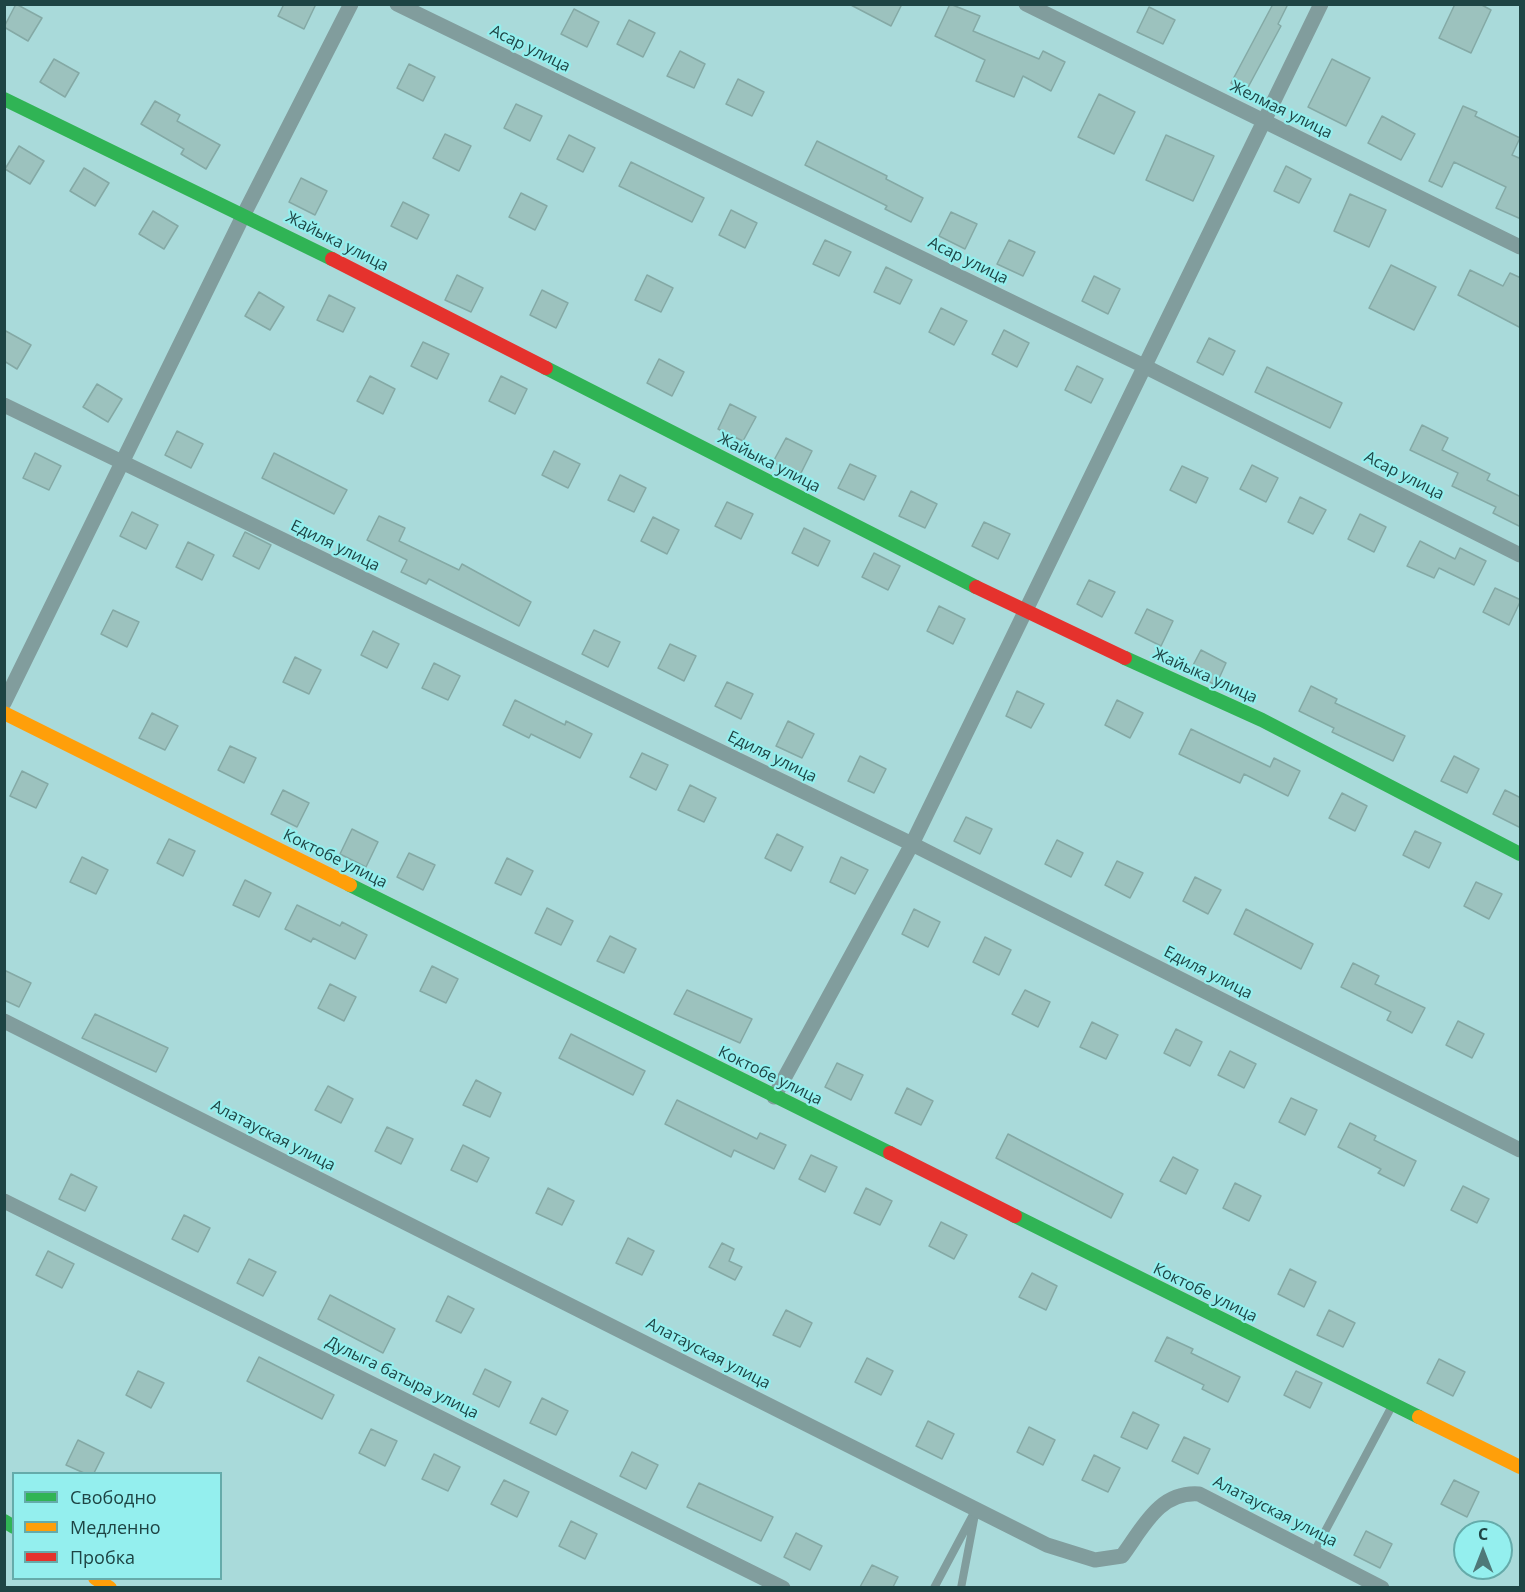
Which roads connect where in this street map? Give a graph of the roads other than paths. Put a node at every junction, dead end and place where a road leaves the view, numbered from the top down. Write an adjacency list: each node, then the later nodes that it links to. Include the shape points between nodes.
1 (351, 4): 7 (street)
2 (397, 4): 9 (street, Асар улица)
3 (1026, 4): 6 (street, Желмая улица)
4 (1321, 4): 6 (street)
5 (4, 99): 7 (main road, Жайыка улица)
6 (1263, 121): 8 (street, Желмая улица); 9 (street)
7 (244, 214): 11 (street); 13 (main road, Жайыка улица)
8 (1521, 248)
9 (1144, 366): 12 (street, Асар улица); 13 (street)
10 (4, 405): 11 (street, Едиля улица)
11 (121, 463): 14 (street); 16 (street, Едиля улица)
12 (1521, 555)
13 (1024, 612): 16 (street); 17 (main road, Жайыка улица, via 1262,720)
14 (4, 703)
15 (4, 714): 19 (main road, Коктобе улица)
16 (912, 844): 19 (street); 20 (street, Едиля улица)
17 (1521, 854)
18 (4, 1021): 24 (street, Алатауская улица)
19 (774, 1097): 22 (main road, Коктобе улица)
20 (1521, 1150)
21 (4, 1202): 26 (street, Дулыга батыра улица)
22 (1392, 1405): 23 (main road, Коктобе улица); 25 (lane)
23 (1521, 1467)
24 (976, 1509): 25 (street, Алатауская улица, via 1047,1545 1095,1560 1122,1556 1170,1498 1199,1494); 27 (lane); 28 (lane)
25 (1314, 1552): 29 (street, Алатауская улица)
26 (783, 1587)
27 (934, 1587)
28 (961, 1587)
29 (1382, 1587)

